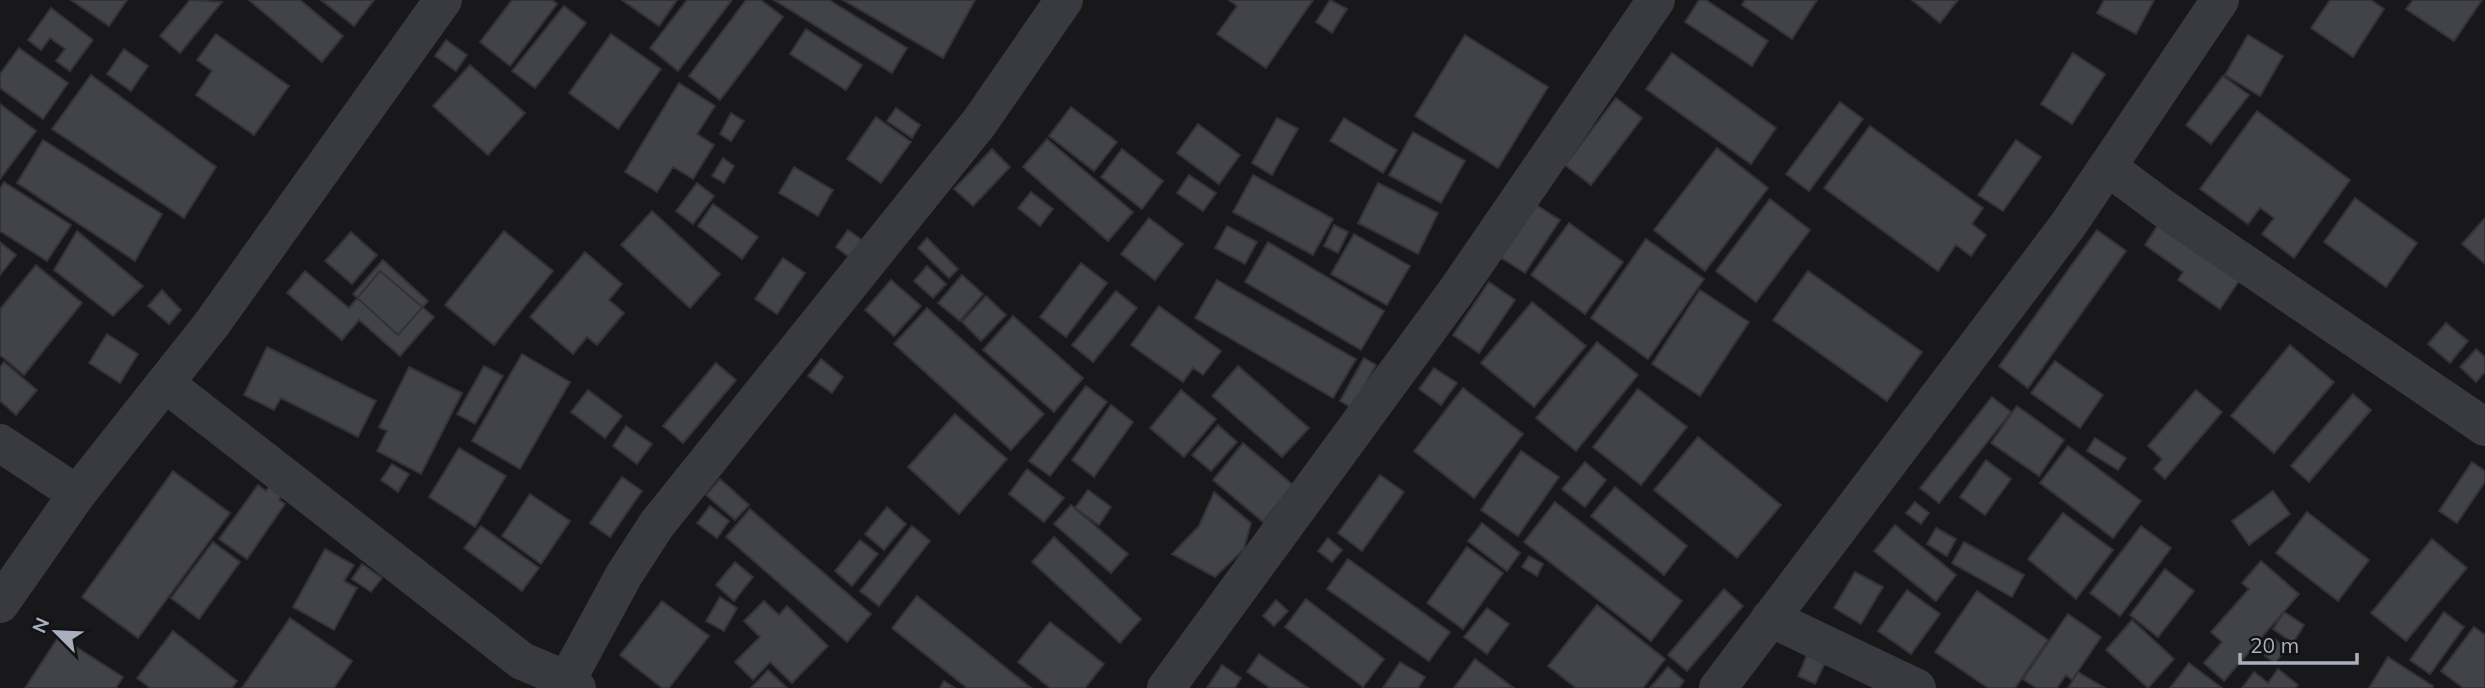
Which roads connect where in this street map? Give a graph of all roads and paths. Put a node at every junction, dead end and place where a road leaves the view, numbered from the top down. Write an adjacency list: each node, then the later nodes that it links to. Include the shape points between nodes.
1 (443, 0): 6 (street)
2 (1064, 0): 12 (street, via 979,123 657,524 624,575)
3 (1656, 0): 13 (street, via 1442,311)
4 (2220, 0): 5 (street)
5 (2109, 168): 7 (street); 11 (street)
6 (166, 384): 9 (street); 12 (street, via 523,661)
7 (2485, 428)
8 (0, 443): 9 (street)
9 (77, 494): 10 (street)
10 (0, 604)
11 (1770, 618): 14 (street); 15 (street)
12 (572, 684)
13 (1166, 688)
14 (1718, 688)
15 (1917, 688)

